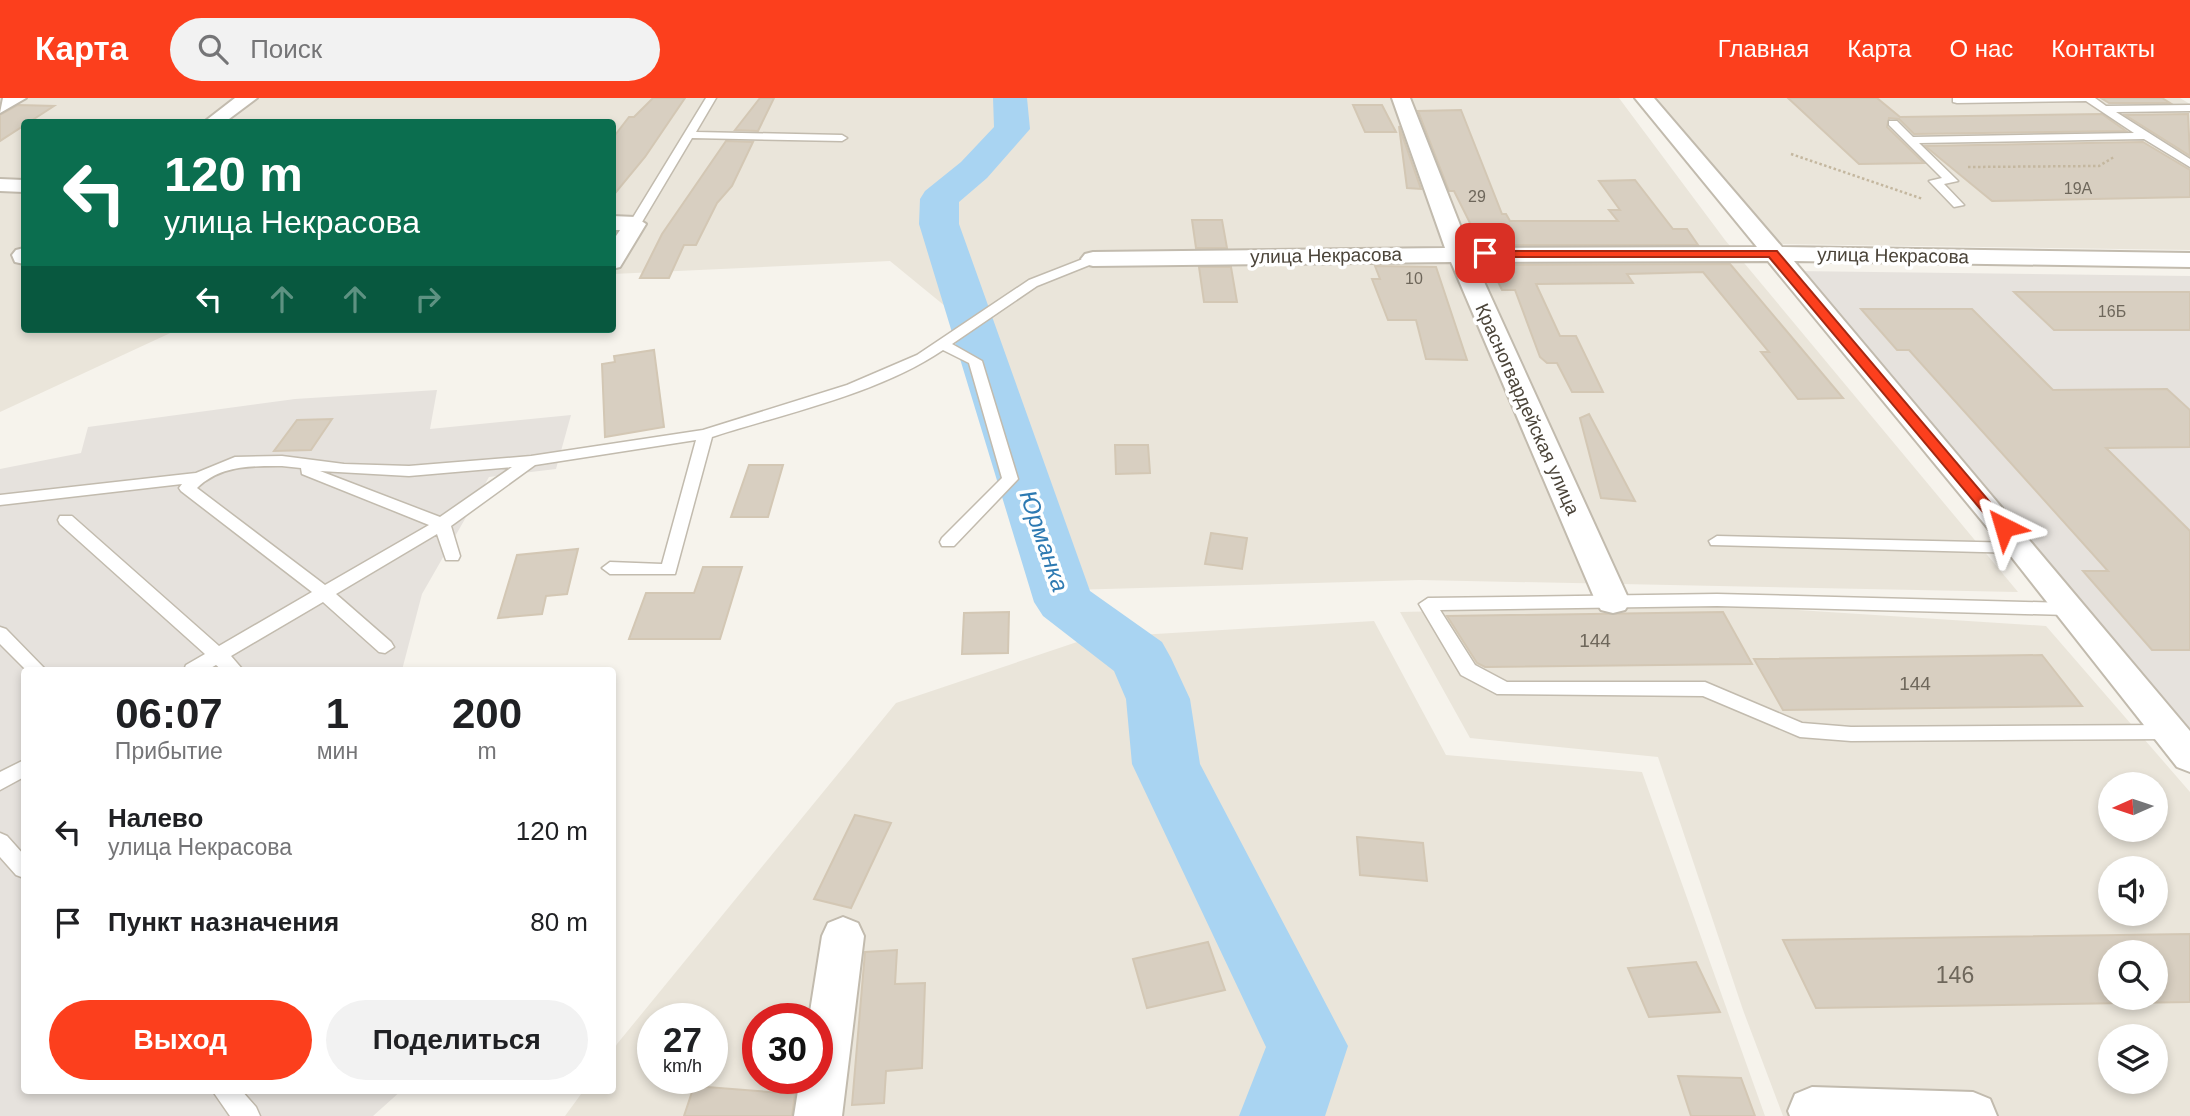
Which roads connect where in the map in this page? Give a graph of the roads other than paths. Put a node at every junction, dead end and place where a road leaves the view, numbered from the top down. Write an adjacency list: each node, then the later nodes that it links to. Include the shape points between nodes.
1 (17, 98): 8 (street)
2 (248, 98): 11 (street)
3 (710, 98): 13 (lane)
4 (1401, 98): 23 (street, Красногвардейская улица)
5 (1644, 98): 24 (street)
6 (2088, 98): 7 (lane); 10 (lane)
7 (1957, 100)
8 (0, 107)
9 (2190, 107): 10 (lane)
10 (2104, 109): 14 (lane)
11 (217, 119)
12 (1893, 123): 16 (lane)
13 (688, 135): 15 (lane); 21 (lane)
14 (2146, 136): 16 (lane); 17 (lane)
15 (842, 138)
16 (1910, 139): 20 (lane, via 1952,181 1934,181)
17 (2190, 164)
18 (0, 185): 19 (street)
19 (21, 186)
20 (1958, 205)
21 (624, 224): 22 (street)
22 (616, 249)
23 (1459, 253): 24 (street, улица Некрасова); 25 (street, улица Некрасова); 41 (street, Красногвардейская улица)
24 (1773, 253): 26 (street, улица Некрасова); 37 (street)
25 (1093, 259): 27 (lane, via 1033,283)
26 (2190, 260)
27 (948, 342): 28 (lane, via 852,388); 36 (lane, via 975,361 1010,479)
28 (705, 434): 30 (lane); 39 (lane, via 669,570)
29 (282, 461): 30 (lane, via 408,471); 31 (lane, via 234,462); 34 (lane)
30 (531, 461): 34 (lane)
31 (199, 477): 32 (lane); 40 (lane, via 187,488)
32 (0, 500)
33 (65, 520): 45 (lane)
34 (442, 524): 38 (lane); 40 (lane)
35 (1717, 541): 37 (lane)
36 (948, 542)
37 (2021, 548): 42 (street)
38 (452, 556)
39 (610, 568)
40 (324, 593): 44 (lane); 45 (lane)
41 (1614, 602): 42 (lane); 49 (lane, via 1428,604 1468,670 1504,689 1705,689 1800,730 1851,734)
42 (2068, 609): 49 (street)
43 (0, 633): 46 (lane)
44 (385, 647)
45 (217, 656): 47 (lane); 48 (lane)
46 (34, 667)
47 (198, 667)
48 (230, 667)
49 (2171, 732): 50 (street)
50 (2190, 757)
51 (21, 770): 52 (lane)
52 (0, 782)
53 (0, 842): 54 (lane)
54 (21, 866)
55 (844, 936): 59 (street)
56 (228, 1094): 58 (lane)
57 (1813, 1114): 60 (street)
58 (247, 1116)
59 (818, 1116)
60 (1973, 1116)

